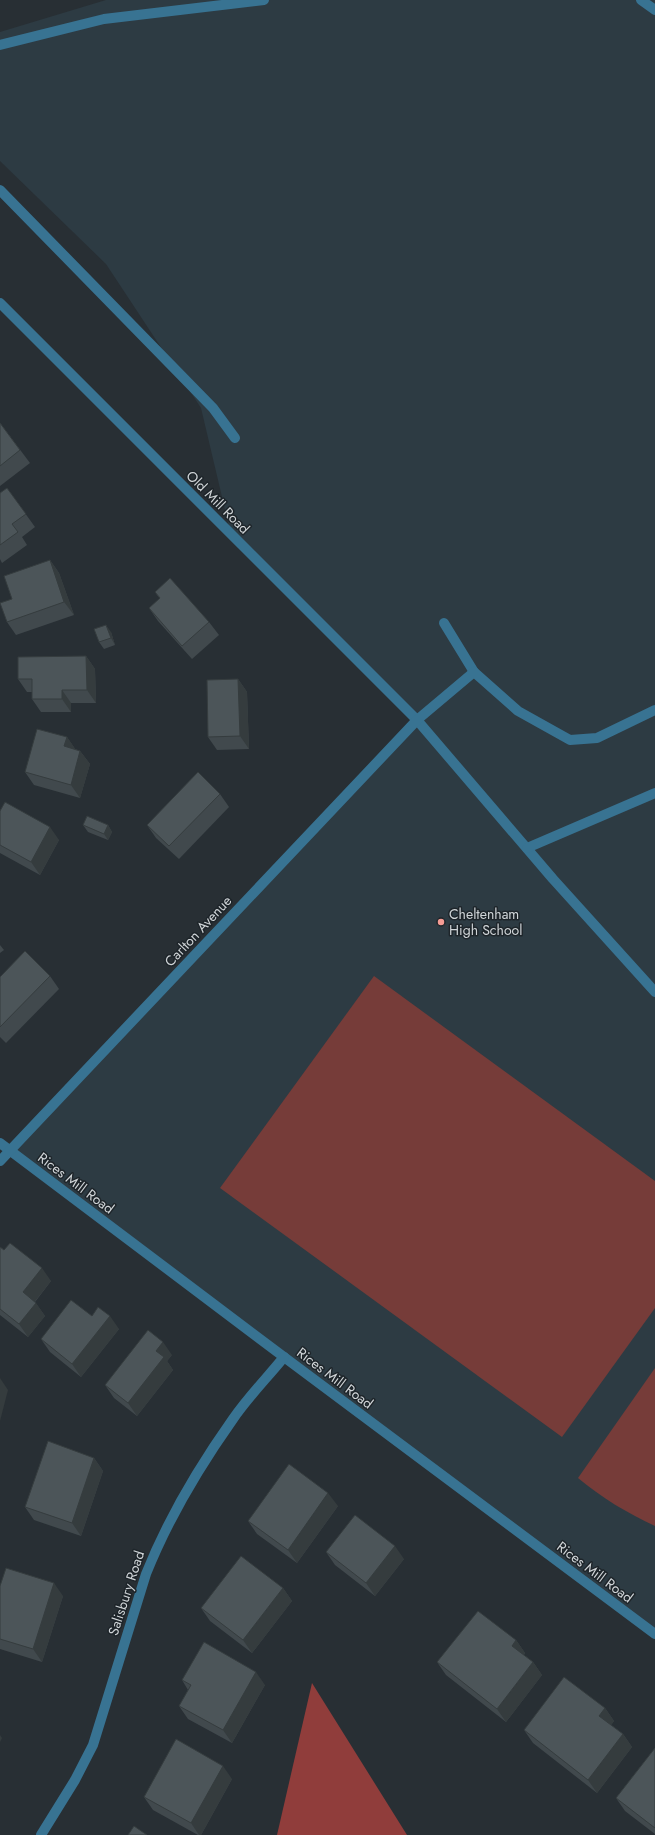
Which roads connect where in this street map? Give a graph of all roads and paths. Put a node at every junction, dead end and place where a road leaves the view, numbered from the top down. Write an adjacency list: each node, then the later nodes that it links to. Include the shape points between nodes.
1 (264, 0): 4 (street, via 104,19)
2 (641, 0): 3 (street)
3 (655, 10)
4 (0, 45)
5 (0, 190): 7 (street, via 213,408)
6 (0, 303): 11 (street, Old Mill Road)
7 (235, 438)
8 (444, 623): 9 (street)
9 (474, 672): 10 (street, via 518,711 570,740 597,738); 11 (street, Carlton Avenue)
10 (655, 710)
11 (417, 720): 13 (street, Old Mill Road); 16 (street, Carlton Avenue)
12 (655, 793): 13 (street)
13 (527, 848): 14 (street, Old Mill Road)
14 (655, 992)
15 (0, 1143): 16 (street, Rices Mill Road)
16 (10, 1151): 17 (street, Carlton Avenue); 18 (street, Rices Mill Road)
17 (0, 1161)
18 (284, 1357): 19 (street, Rices Mill Road); 20 (street, Salisbury Road, via 234,1418 199,1469 156,1548 93,1746)
19 (655, 1634)
20 (41, 1835)

